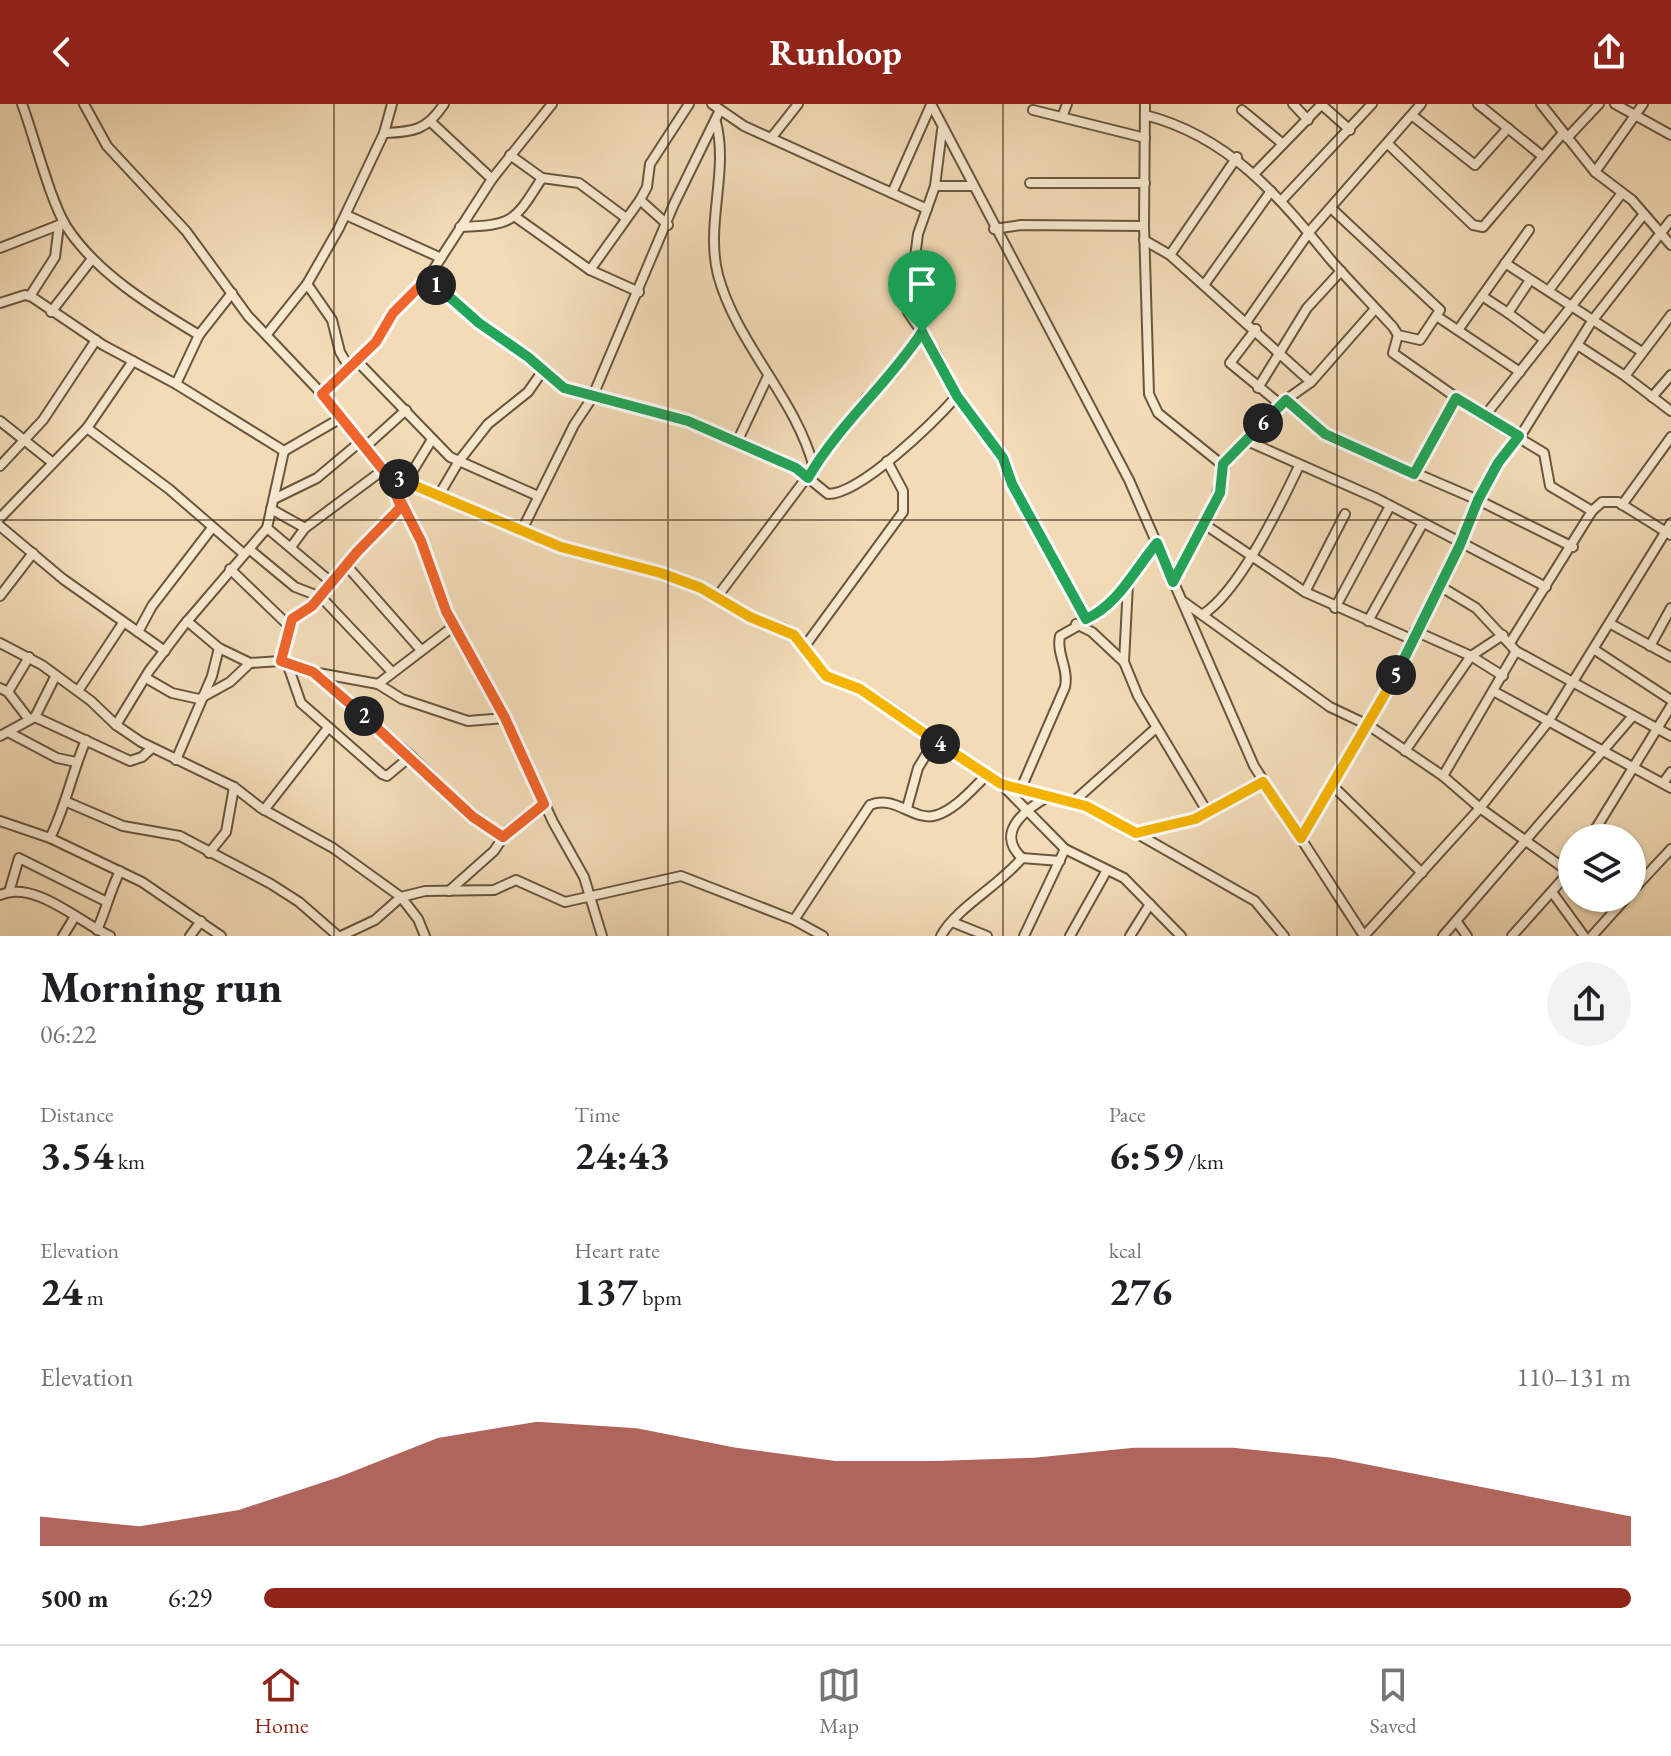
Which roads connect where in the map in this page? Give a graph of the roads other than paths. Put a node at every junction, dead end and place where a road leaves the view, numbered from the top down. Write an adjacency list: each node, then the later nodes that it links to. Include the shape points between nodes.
1 (22, 104): 63 (street)
2 (84, 104): 86 (street, via 107,146 186,231)
3 (392, 104): 33 (street)
4 (689, 104): 54 (street, via 650,164)
5 (798, 104): 36 (street)
6 (931, 104): 31 (street); 52 (street)
7 (1067, 104): 25 (street)
8 (1145, 104): 23 (street)
9 (1293, 104): 28 (street)
10 (1322, 104): 28 (street); 32 (street)
11 (1372, 104): 32 (street)
12 (1421, 104): 24 (street)
13 (1478, 104): 30 (street)
14 (1541, 104): 35 (street)
15 (1599, 104): 35 (street)
16 (1615, 104): 26 (street)
17 (1643, 104): 26 (street)
18 (442, 105): 29 (street)
19 (549, 106): 40 (street)
20 (716, 107): 27 (street); 36 (street)
21 (1033, 110): 25 (street)
22 (1242, 110): 38 (street)
23 (1145, 115): 37 (street); 42 (street, via 1198,132)
24 (1413, 116): 30 (street, via 1475,165); 39 (street)
25 (1062, 117): 37 (street)
26 (1635, 117): 34 (street); 43 (street)
27 (716, 120): 64 (street); 115 (street, via 721,160 713,229 718,274)
28 (1308, 120): 38 (street)
29 (432, 123): 33 (street, via 411,133); 46 (street)
30 (1508, 128): 41 (street)
31 (942, 129): 49 (street); 50 (street)
32 (1350, 130): 55 (street)
33 (384, 133): 59 (street)
34 (1670, 133)
35 (1565, 135): 41 (street); 43 (street)
36 (772, 137): 52 (street)
37 (1145, 138): 48 (street)
38 (1283, 144): 44 (street)
39 (1388, 144): 41 (street, via 1473,225 1483,227); 56 (street)
40 (510, 155): 45 (street); 46 (street)
41 (1541, 155)
42 (1237, 157): 44 (street); 74 (street)
43 (1595, 172): 53 (street)
44 (1254, 174): 51 (street)
45 (542, 178): 60 (street); 61 (street, via 579,183)
46 (492, 179): 66 (street)
47 (1030, 183): 48 (street)
48 (1145, 183): 65 (street)
49 (935, 186): 50 (street); 57 (street)
50 (972, 186): 67 (street)
51 (1271, 191): 55 (street); 83 (street)
52 (892, 193): 57 (street)
53 (1622, 193): 58 (street); 84 (street)
54 (640, 200): 61 (street); 64 (street)
55 (1281, 201): 69 (street)
56 (1331, 208): 69 (street); 95 (street, via 1432,299 1440,310)
57 (927, 209): 100 (street, via 907,302)
58 (1644, 214): 70 (street); 90 (street)
59 (346, 215): 75 (street); 82 (street)
60 (517, 218): 66 (street); 78 (street)
61 (626, 218): 78 (street)
62 (1671, 220): 70 (street)
63 (62, 224): 73 (street); 76 (street); 87 (street, via 55,257)
64 (668, 225): 85 (street)
65 (1144, 226): 67 (street); 71 (street)
66 (460, 227): 75 (street)
67 (994, 229): 170 (street, via 1129,480)
68 (1529, 230): 77 (street)
69 (1310, 231): 79 (street); 96 (street)
70 (1661, 233): 72 (street); 97 (street)
71 (1144, 240): 74 (street); 144 (street, via 1153,406)
72 (1671, 245)
73 (0, 248)
74 (1170, 255): 83 (street)
75 (441, 258): 80 (street)
76 (92, 259): 92 (street); 102 (street)
77 (1505, 263): 81 (street); 88 (street)
78 (590, 270): 85 (street)
79 (1341, 271): 91 (street); 108 (street, via 1307,308)
80 (428, 278): 110 (street, via 393,313); 112 (street)
81 (1530, 280): 84 (street); 93 (street)
82 (307, 284): 101 (street); 111 (street, via 332,320)
83 (1204, 285): 96 (street)
84 (1549, 290): 90 (street)
85 (639, 292): 123 (street)
86 (232, 293): 101 (street); 102 (street)
87 (30, 296): 89 (street); 92 (street)
88 (1482, 296): 93 (street); 99 (street)
89 (0, 303)
90 (1572, 306): 97 (street); 105 (street)
91 (1375, 309): 103 (street); 117 (street)
92 (51, 312): 104 (street)
93 (1508, 313): 105 (street)
94 (1671, 315): 107 (street)
95 (1438, 317): 99 (street); 103 (street, via 1420,340)
96 (1247, 321): 98 (street)
97 (1592, 321): 106 (street); 107 (street)
98 (1256, 329): 108 (street); 119 (street, via 1230,363)
99 (1458, 330): 113 (street)
100 (922, 332): 121 (street); 146 (street)
101 (267, 334): 120 (street)
102 (199, 335): 118 (street)
103 (1398, 335): 124 (street, via 1393,353)
104 (96, 340): 109 (street); 137 (street)
105 (1545, 340): 113 (street)
106 (1579, 346): 116 (street); 132 (street)
107 (1642, 352): 116 (street)
108 (1282, 353): 117 (street); 119 (street)
109 (133, 361): 118 (street); 131 (street)
110 (358, 362): 111 (street); 126 (street)
111 (350, 369): 120 (street)
112 (544, 369): 123 (street, via 564,388); 141 (street)
113 (1520, 372): 128 (street)
114 (1671, 375): 122 (street)
115 (768, 376): 136 (street); 146 (street, via 796,420)
116 (1625, 376): 122 (street)
117 (1311, 382): 125 (street)
118 (176, 384): 139 (street)
119 (1258, 388): 125 (street)
120 (322, 394): 129 (street)
121 (957, 396): 142 (street); 193 (street, via 1003,458)
122 (1652, 397): 127 (street)
123 (592, 398): 136 (street, via 688,421); 152 (street)
124 (1456, 398): 128 (street); 148 (street)
125 (1283, 402): 134 (street); 148 (street, via 1325,434)
126 (406, 410): 135 (street); 138 (street)
127 (1671, 411)
128 (1484, 417): 132 (street)
129 (341, 418): 138 (street); 139 (street)
130 (0, 421): 137 (street)
131 (87, 428): 143 (street); 165 (street)
132 (1519, 436): 154 (street); 159 (street, via 1548,456 1550,486)
133 (1671, 437): 155 (street)
134 (1245, 440): 144 (street); 145 (street)
135 (431, 441): 141 (street); 150 (street)
136 (737, 442): 149 (street)
137 (22, 443): 140 (street); 143 (street)
138 (362, 444): 147 (street); 153 (street, via 317,478)
139 (284, 451): 153 (street)
140 (2, 461)
141 (459, 461): 151 (street); 152 (street)
142 (887, 461): 149 (street, via 837,494 820,490); 206 (street, via 903,491 903,512)
143 (53, 463): 161 (street)
144 (1223, 464): 163 (street, via 1220,493)
145 (1299, 466): 156 (street); 176 (street)
146 (814, 468): 149 (street)
147 (386, 473): 150 (street); 157 (street); 167 (street)
148 (1414, 474): 154 (street)
149 (808, 478): 187 (street)
150 (406, 482): 151 (street)
151 (439, 495): 168 (street)
152 (538, 496): 168 (street)
153 (274, 499): 158 (street)
154 (1478, 500): 171 (street); 173 (street)
155 (1622, 505): 159 (street, via 1607,501); 169 (street)
156 (1390, 506): 162 (street); 189 (street)
157 (401, 507): 177 (street); 200 (street, via 421,541)
158 (271, 509): 166 (street); 167 (street)
159 (1592, 511): 173 (street)
160 (1345, 514): 184 (street)
161 (0, 518)
162 (1423, 523): 171 (street); 195 (street)
163 (1204, 524): 176 (street); 180 (street)
164 (0, 526): 175 (street)
165 (212, 528): 174 (street); 201 (street)
166 (267, 528): 172 (street); 174 (street)
167 (305, 528): 172 (street)
168 (522, 530): 187 (street, via 582,553 683,580)
169 (1669, 530): 198 (street)
170 (1157, 543): 180 (street); 181 (street)
171 (1460, 545): 182 (street); 183 (street)
172 (291, 547): 179 (street)
173 (1573, 547): 183 (street)
174 (246, 552): 178 (street); 186 (street, via 295,587)
175 (33, 553): 185 (street); 196 (street)
176 (1249, 556): 184 (street); 192 (street, via 1223,597)
177 (346, 565): 179 (street); 210 (street)
178 (230, 569): 194 (street); 199 (street)
179 (331, 582): 186 (street)
180 (1173, 582): 188 (street)
181 (1128, 583): 191 (street); 217 (street)
182 (1438, 585): 203 (street); 204 (street, via 1476,608)
183 (1546, 587): 208 (street)
184 (1305, 592): 189 (street)
185 (0, 596)
186 (321, 597): 199 (street); 220 (street)
187 (717, 597): 206 (street, via 750,617 785,629)
188 (1181, 599): 192 (street); 255 (street)
189 (1335, 608): 195 (street)
190 (1671, 608): 207 (street)
191 (1099, 614): 193 (street); 202 (street)
192 (1202, 615): 237 (street, via 1330,707)
193 (1086, 619): 197 (street)
194 (187, 621): 209 (street); 212 (street)
195 (1368, 621): 203 (street)
196 (123, 623): 201 (street); 227 (street)
197 (1076, 624): 202 (street); 258 (street, via 1060,636 1065,687)
198 (1611, 624): 207 (street); 211 (street)
199 (288, 625): 216 (street)
200 (454, 626): 210 (street); 234 (street)
201 (138, 632): 212 (street)
202 (1092, 632): 217 (street)
203 (1413, 635): 213 (street); 237 (street)
204 (1503, 635): 208 (street); 213 (street)
205 (0, 643): 214 (street)
206 (805, 646): 244 (street, via 826,676 860,689)
207 (1650, 646): 215 (street)
208 (1513, 647): 221 (street); 224 (street)
209 (219, 648): 218 (street); 229 (street)
210 (421, 650): 220 (street)
211 (1595, 650): 224 (street); 230 (street)
212 (165, 651): 223 (street)
213 (1471, 656): 221 (street); 246 (street)
214 (29, 657): 222 (street); 226 (street)
215 (1671, 657)
216 (284, 662): 218 (street); 219 (street); 238 (street, via 301,703)
217 (1124, 662): 239 (street)
218 (250, 663): 229 (street)
219 (313, 672): 225 (street); 248 (street)
220 (392, 672): 225 (street)
221 (1503, 676): 228 (street)
222 (55, 677): 227 (street); 233 (street)
223 (146, 678): 229 (street, via 172,693); 236 (street)
224 (1574, 683): 232 (street); 235 (street)
225 (378, 684): 234 (street, via 402,699 459,719)
226 (4, 690): 233 (street)
227 (78, 691): 236 (street)
228 (1495, 692): 235 (street); 254 (street)
229 (199, 699): 249 (street)
230 (1671, 700)
231 (1671, 706): 240 (street)
232 (1632, 717): 240 (street); 247 (street)
233 (32, 718): 241 (street); 243 (street)
234 (505, 718): 265 (street)
235 (1548, 722): 247 (street); 267 (street)
236 (116, 725): 245 (street)
237 (1368, 725): 246 (street); 259 (street)
238 (328, 728): 248 (street, via 384,775); 268 (street)
239 (1156, 728): 264 (street); 270 (street)
240 (1657, 729): 242 (street); 251 (street)
241 (4, 734): 250 (street)
242 (1671, 736)
243 (86, 740): 245 (street, via 130,761); 250 (street)
244 (935, 740): 253 (street); 266 (street, via 918,768)
245 (152, 748): 249 (street)
246 (1405, 751): 254 (street)
247 (1605, 751): 251 (street); 277 (street)
248 (411, 756): 274 (street, via 473,817)
249 (176, 760): 260 (street)
250 (76, 762): 263 (street)
251 (1635, 767): 256 (street); 272 (street)
252 (1671, 772): 256 (street)
253 (987, 775): 257 (street); 266 (street, via 940,815 928,817)
254 (1443, 776): 267 (street)
255 (1263, 782): 270 (street); 276 (street)
256 (1663, 783): 261 (street)
257 (1001, 784): 258 (street); 269 (street)
258 (1022, 786): 262 (street)
259 (1333, 786): 276 (street); 286 (street)
260 (234, 787): 268 (street); 280 (street, via 226,832)
261 (1671, 788)
262 (1051, 795): 264 (street); 269 (street)
263 (67, 802): 275 (street); 280 (street, via 123,826 180,836)
264 (1073, 802): 273 (street)
265 (544, 804): 274 (street); 293 (street, via 584,877)
266 (907, 808): 298 (street, via 870,805)
267 (1480, 808): 277 (street); 286 (street)
268 (264, 810): 292 (street, via 333,848)
269 (1023, 810): 278 (street); 281 (street, via 1013,828 1016,853)
270 (1208, 813): 273 (street)
271 (0, 821): 275 (street)
272 (1599, 824)
273 (1136, 833): 318 (street, via 1255,901)
274 (503, 837): 289 (street)
275 (50, 838): 285 (street)
276 (1301, 838): 302 (street)
277 (1526, 840): 283 (street); 301 (street)
278 (1065, 849): 282 (street); 284 (street)
279 (1671, 849): 287 (street)
280 (209, 853): 308 (street, via 290,896)
281 (1022, 858): 282 (street); 300 (street)
282 (1060, 861): 314 (street)
283 (1558, 863)
284 (1107, 870): 295 (street, via 1124,878); 315 (street)
285 (120, 871): 294 (street); 299 (street)
286 (1422, 873): 320 (street)
287 (1646, 876)
288 (1558, 886): 290 (street)
289 (449, 891): 292 (street); 293 (street, via 494,890 516,880 565,902)
290 (1552, 892): 323 (street); 324 (street)
291 (4, 894): 294 (street, via 19,858); 297 (street, via 48,900)
292 (401, 897): 308 (street, via 375,920); 309 (street)
293 (588, 897): 298 (street, via 681,876); 310 (street)
294 (105, 901): 303 (street, via 106,912)
295 (1150, 904): 316 (street); 317 (street)
296 (1614, 912): 325 (street)
297 (74, 918): 303 (street); 304 (street)
298 (794, 920): 311 (street)
299 (201, 921): 306 (street); 307 (street)
300 (952, 922): 312 (street); 313 (street)
301 (1457, 922): 321 (street); 322 (street)
302 (1358, 927): 319 (street); 320 (street)
303 (92, 931): 305 (street)
304 (63, 936)
305 (110, 936)
306 (190, 936)
307 (221, 936)
308 (339, 936)
309 (425, 936)
310 (602, 936)
311 (823, 936)
312 (941, 936)
313 (987, 936)
314 (1024, 936)
315 (1070, 936)
316 (1130, 936)
317 (1181, 936)
318 (1284, 936)
319 (1351, 936)
320 (1364, 936)
321 (1443, 936)
322 (1467, 936)
323 (1512, 936)
324 (1584, 936)
325 (1592, 936)

